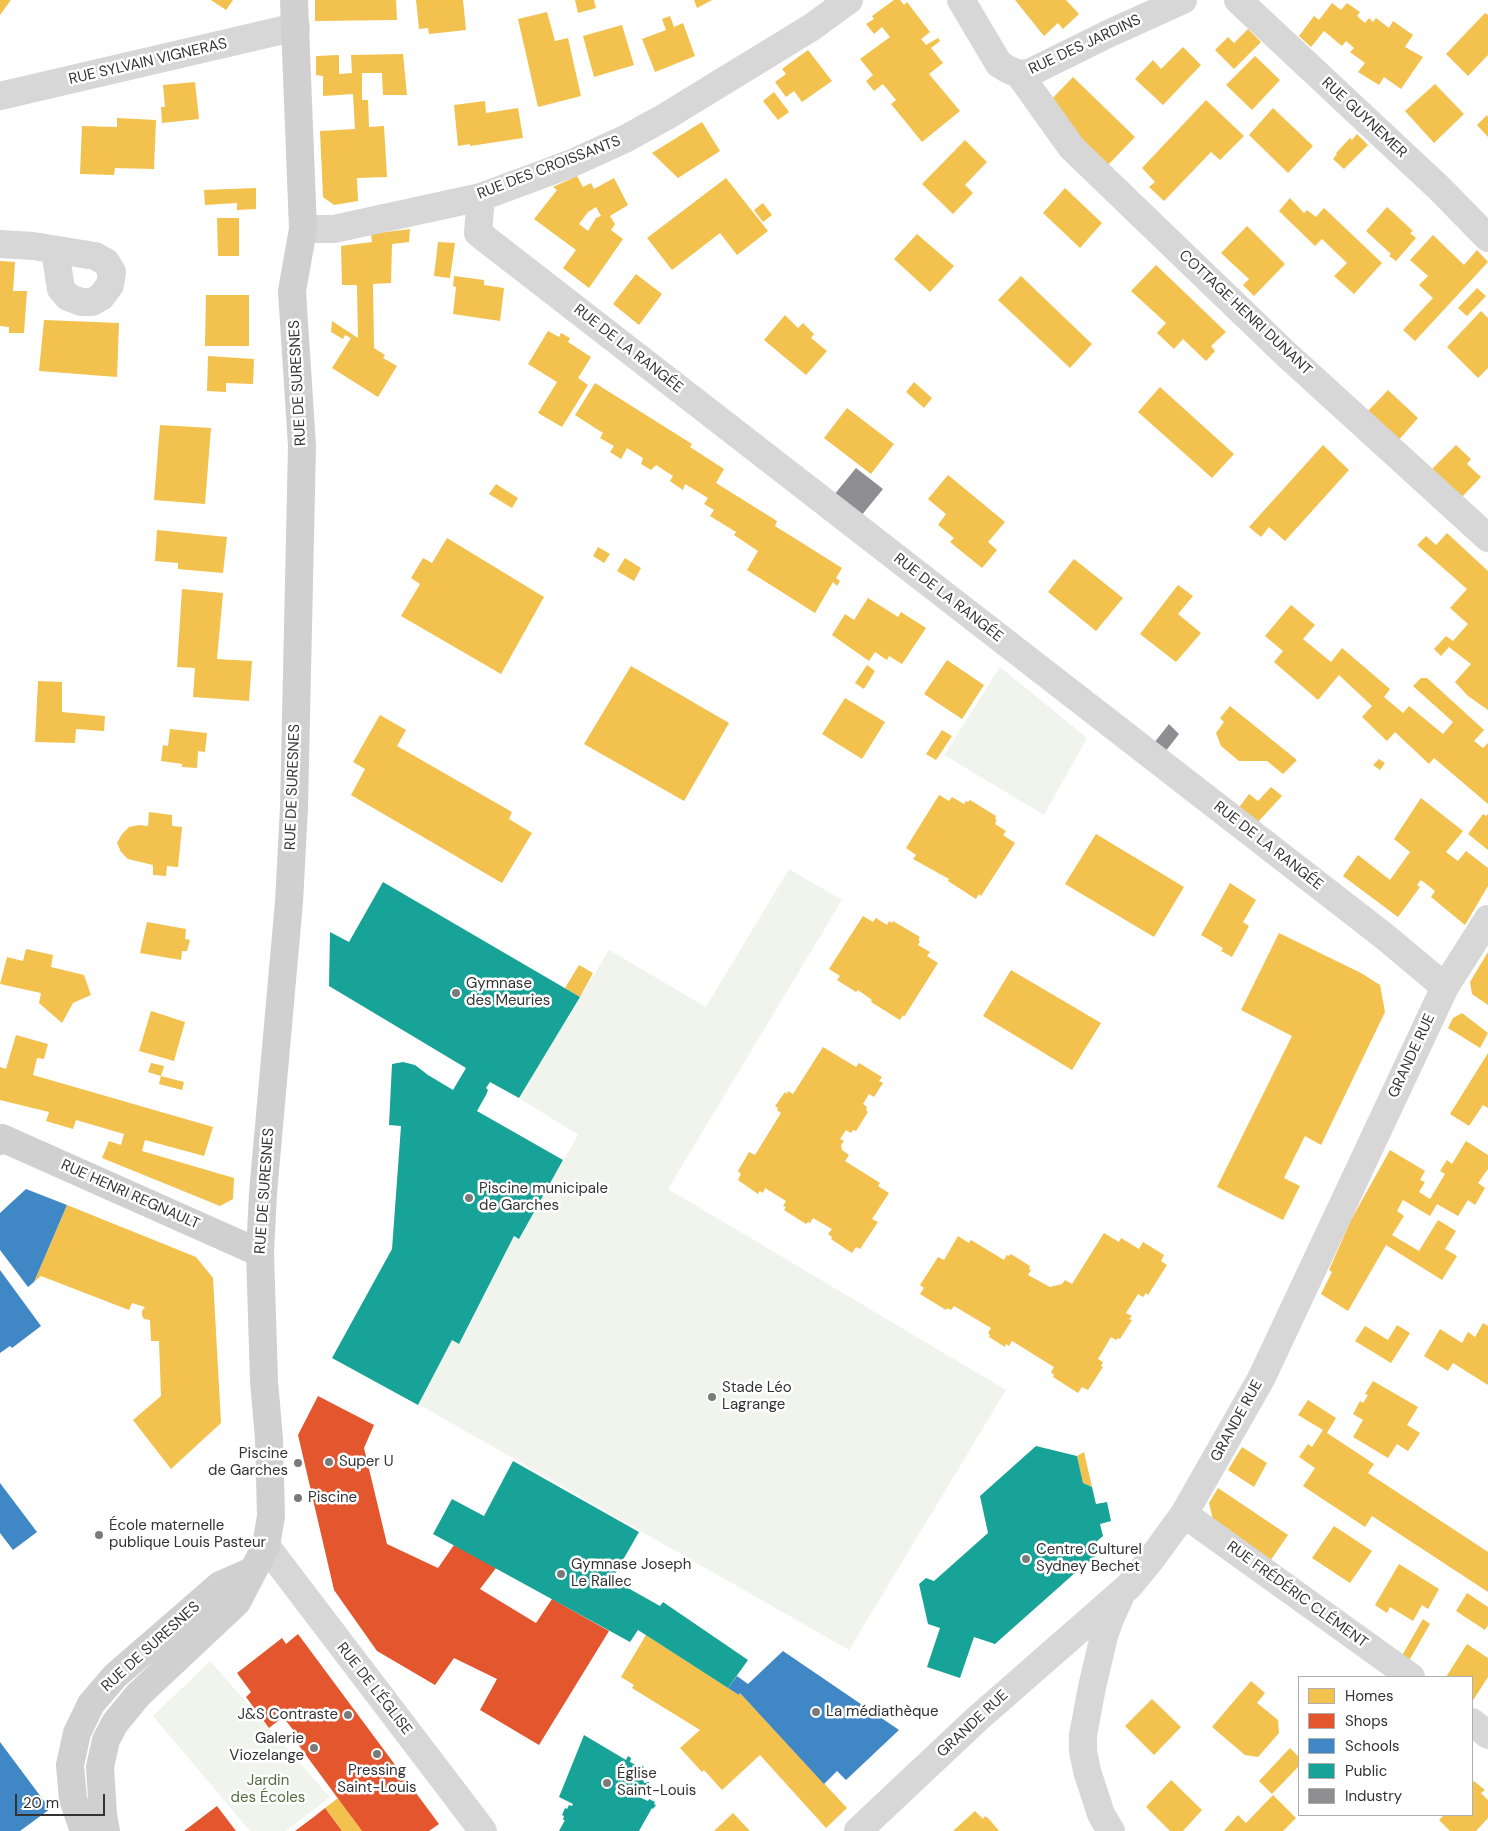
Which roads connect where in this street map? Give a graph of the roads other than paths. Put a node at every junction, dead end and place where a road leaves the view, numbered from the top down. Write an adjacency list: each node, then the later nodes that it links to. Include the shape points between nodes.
1 (294, 0): 6 (street, RUE DE SURESNES)
2 (849, 0): 9 (street, RUE DES CROISSANTS, via 777,50 625,139 570,164)
3 (961, 0): 7 (street, RUE DES JARDINS, via 1000,64)
4 (1183, 0): 7 (street, RUE DES JARDINS, via 1029,73)
5 (1238, 0): 11 (street, RUE GUYNEMER)
6 (296, 27): 8 (street, RUE SYLVAIN VIGNERAS); 10 (street, RUE DE SURESNES)
7 (1019, 74): 14 (street, COTTAGE HENRI DUNANT, via 1072,148 1286,354)
8 (0, 96)
9 (481, 197): 10 (street, RUE DES CROISSANTS, via 334,229); 16 (street, RUE DE LA RANGÉE, via 478,233)
10 (303, 229): 18 (street, RUE DE SURESNES, via 292,291 302,446 294,808)
11 (1488, 238)
12 (0, 244): 13 (street)
13 (55, 250)
14 (1488, 538)
15 (1488, 919): 16 (street, GRANDE RUE)
16 (1444, 987): 19 (street, GRANDE RUE, via 1261,1379)
17 (1, 1139): 18 (street, RUE HENRI REGNAULT)
18 (260, 1253): 20 (street, RUE DE SURESNES, via 271,1516)
19 (1184, 1514): 22 (street, GRANDE RUE); 23 (street, RUE FRÉDÉRIC CLÉMENT)
20 (266, 1546): 21 (street, RUE DE SURESNES); 30 (street, RUE DE L'ÉGLISE)
21 (252, 1571): 24 (street, RUE DE SURESNES, via 220,1585 114,1676); 25 (street, RUE DE SURESNES, via 237,1602)
22 (1129, 1586): 31 (street, GRANDE RUE, via 992,1706); 32 (street, via 1118,1599 1107,1628 1083,1735 1087,1771 1101,1814)
23 (1410, 1676)
24 (91, 1704): 25 (street); 28 (street, RUE DE SURESNES, via 77,1733 70,1764 73,1799)
25 (115, 1722): 29 (street, RUE DE SURESNES, via 106,1740 100,1767)
26 (1473, 1723): 27 (street)
27 (1488, 1735)
28 (86, 1831)
29 (106, 1831)
30 (483, 1831)
31 (858, 1831)
32 (1112, 1831)

